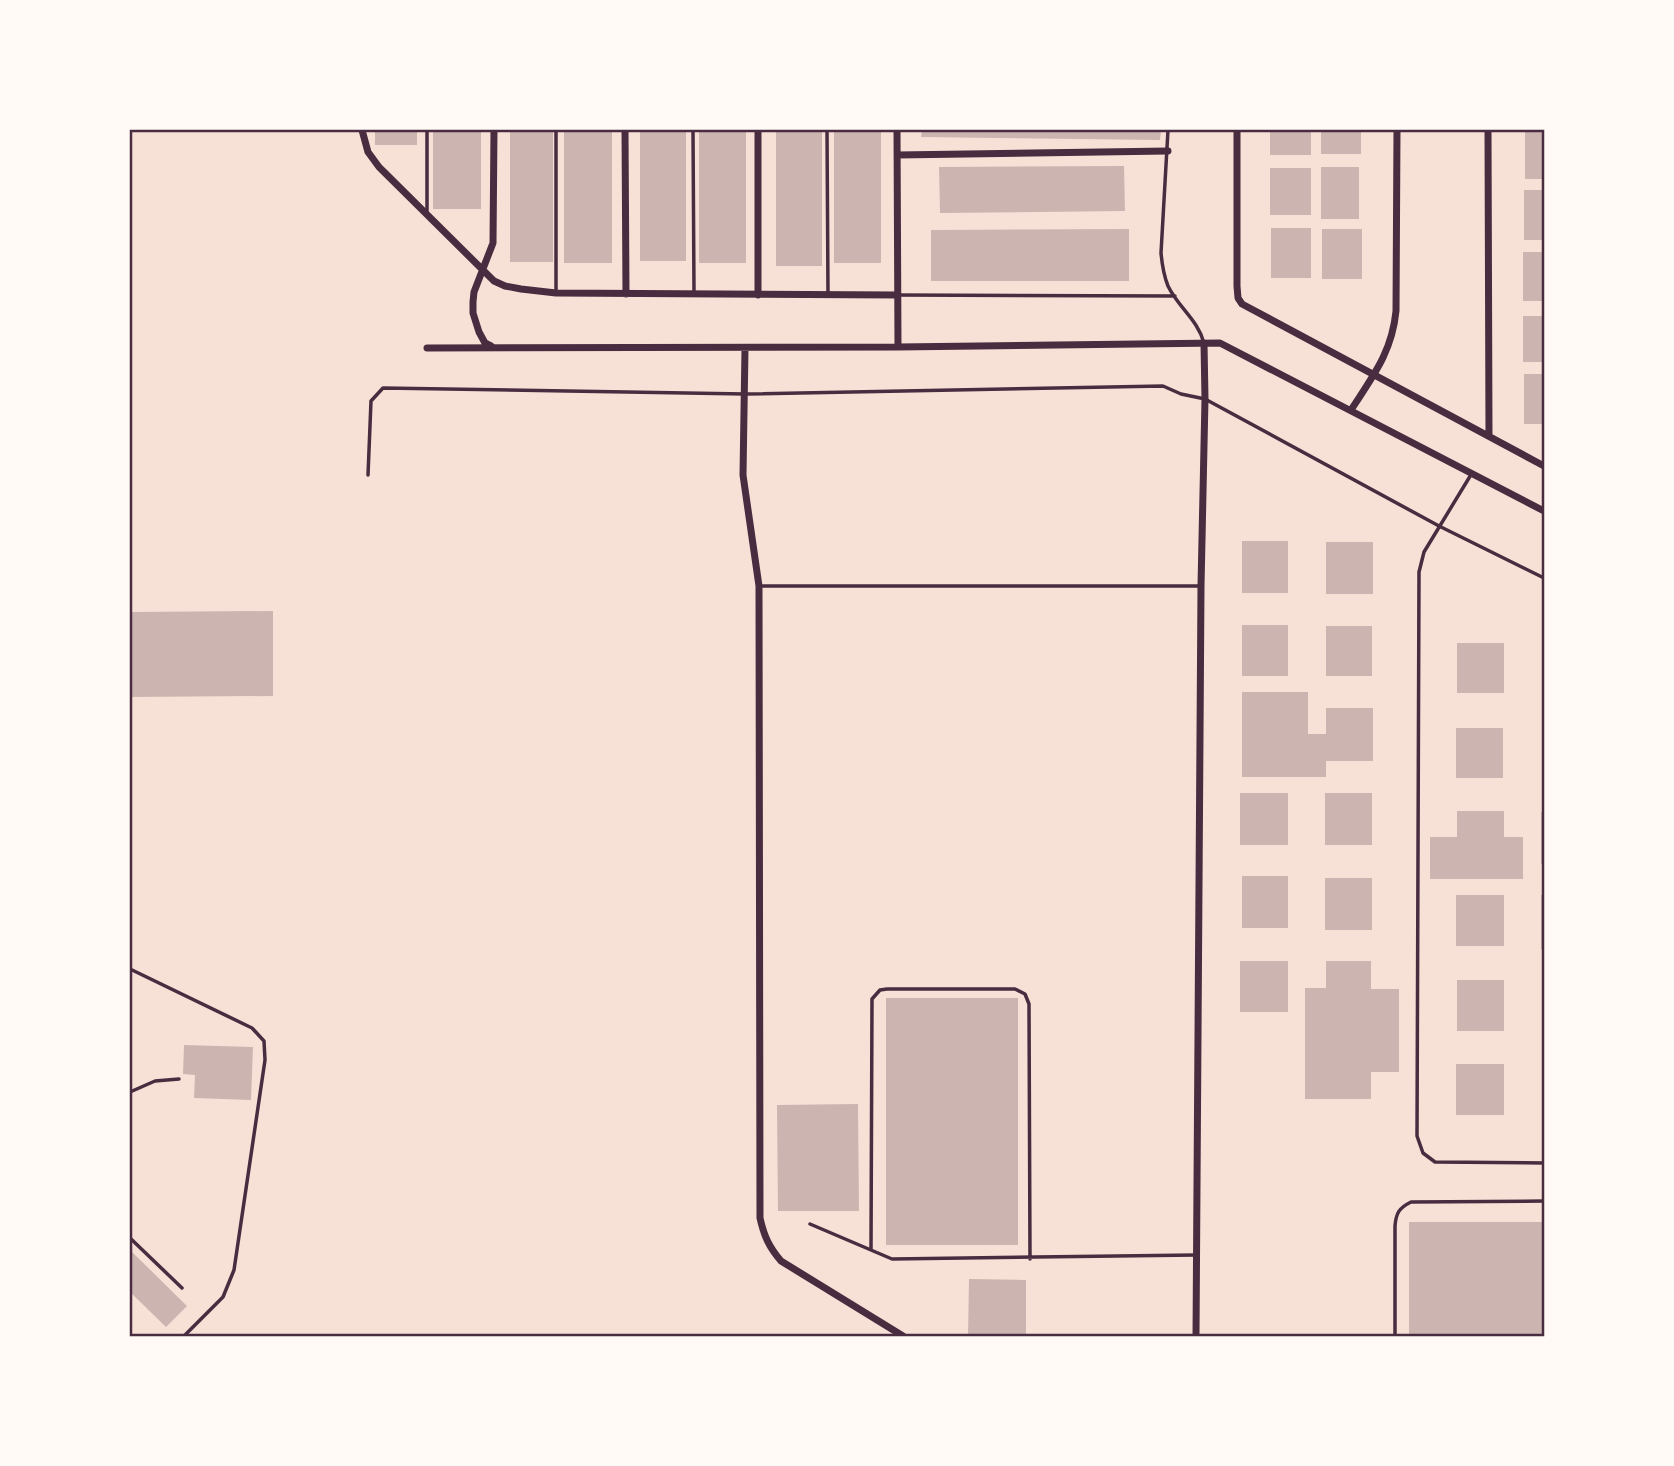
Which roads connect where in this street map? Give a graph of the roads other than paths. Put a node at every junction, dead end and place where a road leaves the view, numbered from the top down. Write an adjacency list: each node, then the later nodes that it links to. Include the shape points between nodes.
1 (362, 130): 16 (street, via 368,152 379,167)
2 (428, 130): 16 (lane)
3 (494, 130): 17 (street, via 493,243)
4 (556, 130): 18 (lane)
5 (625, 130): 19 (street)
6 (693, 130): 20 (lane)
7 (758, 130): 21 (street)
8 (827, 130): 22 (lane)
9 (897, 130): 15 (street)
10 (1168, 130): 14 (lane)
11 (1237, 130): 30 (street, via 1238,298)
12 (1397, 130): 30 (street, via 1394,333)
13 (1488, 130): 34 (street)
14 (1168, 150): 15 (street); 24 (lane, via 1161,253 1163,271)
15 (897, 155): 23 (street)
16 (427, 215): 17 (street)
17 (482, 270): 18 (street, via 505,286); 28 (street, via 473,313 485,342)
18 (556, 293): 19 (street)
19 (626, 294): 20 (street)
20 (694, 295): 21 (street)
21 (758, 295): 22 (street)
22 (828, 295): 23 (street)
23 (897, 295): 24 (lane); 26 (street)
24 (1175, 296): 25 (lane)
25 (1204, 343): 26 (street); 32 (street); 33 (street, via 1224,344)
26 (898, 347): 29 (street)
27 (427, 348): 28 (street)
28 (493, 348): 29 (street)
29 (745, 348): 31 (street)
30 (1373, 376): 33 (street); 34 (street)
31 (745, 394): 32 (lane, via 1133,385 1163,386); 37 (lane, via 383,388 371,401); 41 (street, via 743,475)
32 (1205, 400): 39 (lane); 42 (street)
33 (1351, 410): 36 (street)
34 (1489, 436): 35 (street)
35 (1545, 466)
36 (1472, 473): 38 (street); 39 (lane)
37 (368, 475)
38 (1545, 511)
39 (1439, 526): 40 (lane); 46 (lane, via 1424,552 1418,597 1417,1136 1428,1159 1443,1164)
40 (1545, 578)
41 (759, 586): 42 (lane); 55 (street, via 762,1227 780,1261)
42 (1201, 586): 51 (street)
43 (130, 969): 54 (lane, via 252,1028 264,1041 234,1270 223,1297)
44 (179, 1079): 45 (lane, via 155,1081)
45 (130, 1092)
46 (1545, 1163)
47 (1545, 1202): 57 (lane, via 1411,1202 1402,1207 1395,1226)
48 (810, 1224): 50 (lane)
49 (130, 1238): 53 (lane)
50 (871, 1250): 52 (lane, via 892,1259); 52 (lane, via 872,999 887,989 1014,989 1025,993 1030,1004)
51 (1196, 1255): 52 (lane); 56 (street)
52 (1030, 1259)
53 (182, 1288)
54 (184, 1336)
55 (903, 1336)
56 (1196, 1336)
57 (1395, 1336)

